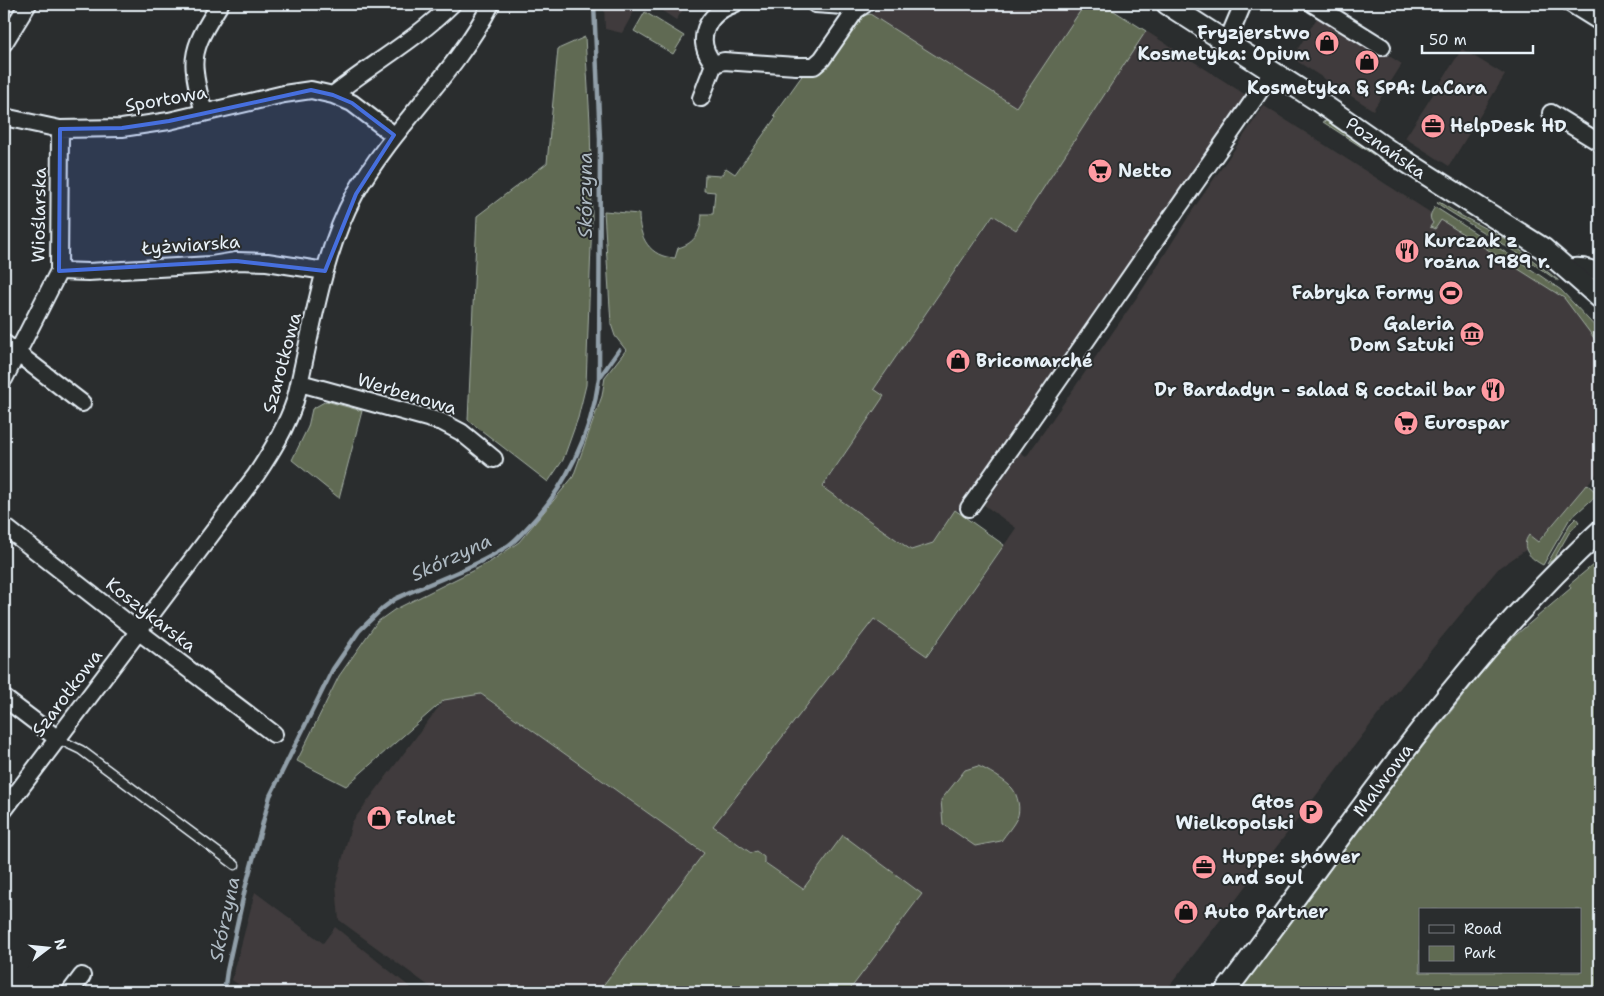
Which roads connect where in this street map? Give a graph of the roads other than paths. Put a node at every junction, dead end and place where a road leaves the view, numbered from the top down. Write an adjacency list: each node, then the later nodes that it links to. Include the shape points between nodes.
1 (28, 4): 14 (street)
2 (220, 4): 20 (street, via 201,36 195,54 194,71)
3 (452, 4): 18 (street, via 420,32)
4 (491, 4): 24 (street, Szarotkowa, via 457,60)
5 (734, 4): 16 (street, via 717,13 705,31 704,50)
6 (814, 4): 11 (street)
7 (1167, 4): 13 (street, Poznańska)
8 (1243, 4): 13 (street)
9 (1313, 4): 15 (street)
10 (1571, 4): 12 (street)
11 (862, 5): 16 (street, via 814,66 724,61)
12 (1600, 22)
13 (1226, 42): 17 (street, Poznańska)
14 (4, 43)
15 (1382, 47)
16 (714, 64): 19 (street)
17 (1273, 71): 26 (street, Poznańska, via 1398,157 1544,249); 36 (street)
18 (333, 95): 20 (street, Sportowa, via 311,90); 24 (street, Sportowa, via 352,103)
19 (701, 98)
20 (204, 113): 23 (street, Sportowa, via 122,128)
21 (1551, 113): 25 (street)
22 (4, 117): 23 (street, Sportowa)
23 (60, 129): 27 (street, Wioślarska)
24 (394, 135): 28 (street, Szarotkowa, via 341,222)
25 (1600, 143)
26 (1566, 268): 29 (street, via 1588,267); 30 (street, Poznańska)
27 (59, 271): 28 (street, Łyżwiarska, via 212,265 236,261); 31 (street, Wioślarska)
28 (325, 271): 33 (street, Szarotkowa)
29 (1600, 273)
30 (1600, 298)
31 (10, 348): 32 (street, Wioślarska); 34 (street)
32 (4, 379)
33 (300, 384): 35 (street, Werbenowa, via 442,422 461,432); 41 (street, Szarotkowa, via 275,448)
34 (82, 403)
35 (494, 459)
36 (969, 508)
37 (1600, 520): 40 (street, Malwowa, via 1580,539)
38 (4, 526): 41 (street, Koszykarska)
39 (1600, 531): 40 (street, Malwowa)
40 (1552, 576): 49 (street, Malwowa, via 1458,682)
41 (138, 631): 43 (street, Koszykarska); 44 (street, Szarotkowa)
42 (4, 698): 44 (street)
43 (274, 734)
44 (58, 739): 45 (street, Szarotkowa); 46 (lane, via 81,750)
45 (4, 810)
46 (235, 865)
47 (82, 976): 48 (street)
48 (70, 992)
49 (1225, 992)

